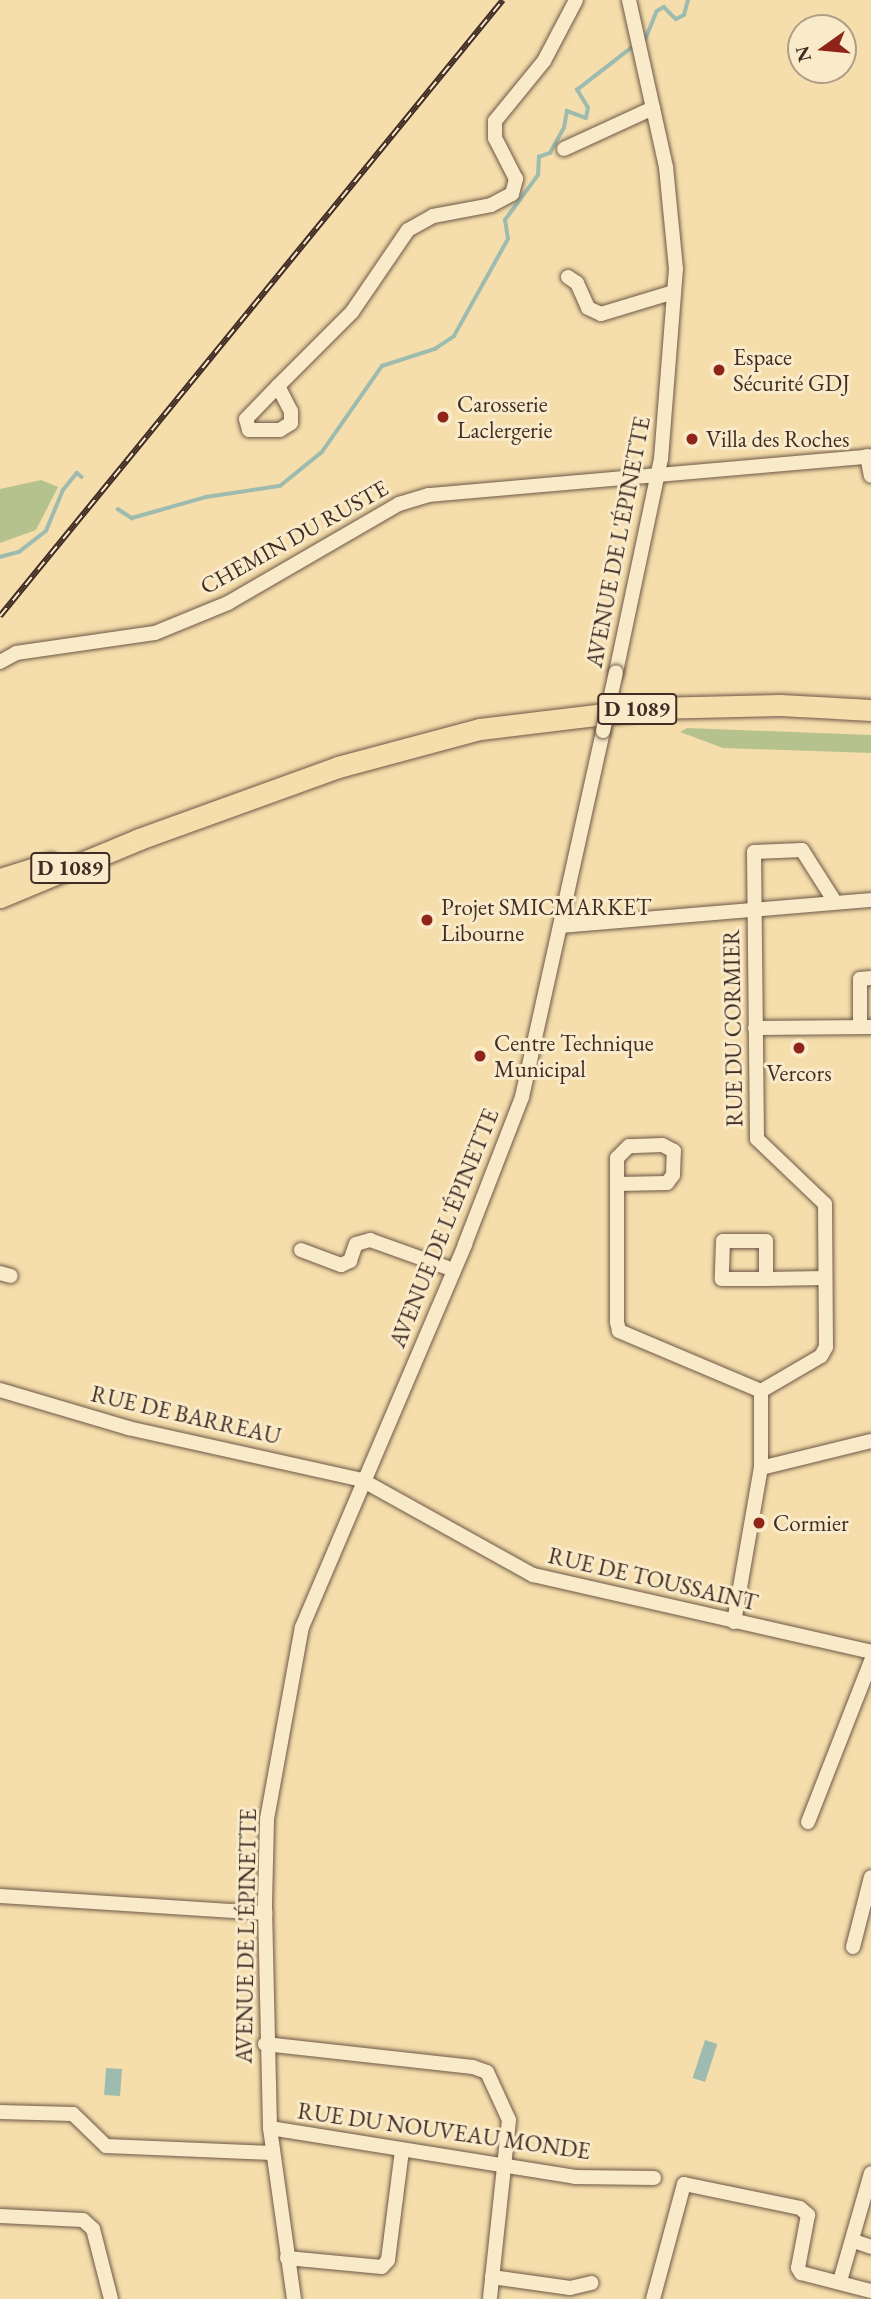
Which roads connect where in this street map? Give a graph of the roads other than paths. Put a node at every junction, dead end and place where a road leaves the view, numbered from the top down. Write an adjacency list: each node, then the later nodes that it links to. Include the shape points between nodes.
1 (576, 0): 7 (street, via 544,61 495,121 495,138 516,179 512,194 491,205 433,216 408,230 352,312)
2 (629, 0): 3 (street, AVENUE DE L'ÉPINETTE)
3 (653, 108): 4 (street); 6 (street, AVENUE DE L'ÉPINETTE, via 668,178)
4 (564, 149)
5 (568, 277): 6 (street, via 577,283 588,308 601,314)
6 (674, 292): 9 (street, AVENUE DE L'ÉPINETTE)
7 (278, 386)
8 (869, 456): 9 (street, CHEMIN DU RUSTE); 10 (street)
9 (659, 473): 11 (street, CHEMIN DU RUSTE, via 410,500 228,603 155,633 16,653); 19 (street, AVENUE DE L'ÉPINETTE, bridge)
10 (871, 476)
11 (0, 662)
12 (871, 710): 13 (highway, D 1089, via 780,705 653,708 480,729 338,767)
13 (139, 839): 14 (highway, D 1089); 15 (highway, D 1089)
14 (0, 879)
15 (0, 897)
16 (871, 900): 17 (street)
17 (835, 902): 18 (street); 18 (street, RUE DU CORMIER, via 802,850 754,852)
18 (754, 911): 19 (street); 22 (street, RUE DU CORMIER)
19 (561, 926): 25 (street, AVENUE DE L'ÉPINETTE, via 522,1097)
20 (871, 978): 21 (street, via 860,979)
21 (866, 1027): 22 (street)
22 (755, 1028): 26 (street, RUE DU CORMIER, via 757,1139 825,1205)
23 (617, 1184): 29 (street, via 620,1331)
24 (301, 1250): 25 (street, via 341,1265 350,1261 356,1244 370,1240)
25 (454, 1270): 32 (street, AVENUE DE L'ÉPINETTE)
26 (825, 1278): 27 (street); 29 (street, RUE DU CORMIER, via 826,1347 821,1356)
27 (766, 1279)
28 (0, 1390): 32 (street, RUE DE BARREAU, via 128,1428)
29 (761, 1391): 31 (street)
30 (871, 1441): 31 (street)
31 (761, 1468): 33 (street)
32 (362, 1480): 33 (street, RUE DE TOUSSAINT, via 533,1575); 39 (street, AVENUE DE L'ÉPINETTE, via 302,1627 267,1819)
33 (734, 1622): 34 (street, RUE DE TOUSSAINT)
34 (871, 1652)
35 (871, 1661): 36 (street)
36 (808, 1822)
37 (871, 1877): 40 (street)
38 (0, 1896): 39 (street)
39 (265, 1913): 41 (street, AVENUE DE L'ÉPINETTE)
40 (853, 1947)
41 (265, 2044): 43 (street, AVENUE DE L'ÉPINETTE); 46 (street, via 474,2067 487,2073 509,2120)
42 (0, 2112): 45 (street, via 73,2114 106,2146)
43 (270, 2128): 44 (street, RUE DU NOUVEAU MONDE); 45 (street, AVENUE DE L'ÉPINETTE)
44 (402, 2150): 46 (street, RUE DU NOUVEAU MONDE); 52 (street, via 388,2260 382,2267)
45 (272, 2153): 52 (street, AVENUE DE L'ÉPINETTE)
46 (506, 2167): 48 (street, RUE DU NOUVEAU MONDE, via 575,2177); 53 (street)
47 (871, 2174): 50 (street)
48 (654, 2178)
49 (0, 2216): 58 (street, via 83,2220 93,2229)
50 (854, 2241): 51 (street); 54 (street)
51 (871, 2247)
52 (287, 2258): 59 (street, AVENUE DE L'ÉPINETTE)
53 (492, 2277): 55 (street, via 570,2288); 57 (street)
54 (840, 2281): 56 (street); 60 (street, via 801,2273 798,2268 808,2215 800,2208 684,2184)
55 (591, 2283)
56 (871, 2291)
57 (490, 2297)
58 (111, 2299)
59 (294, 2299)
60 (653, 2299)

